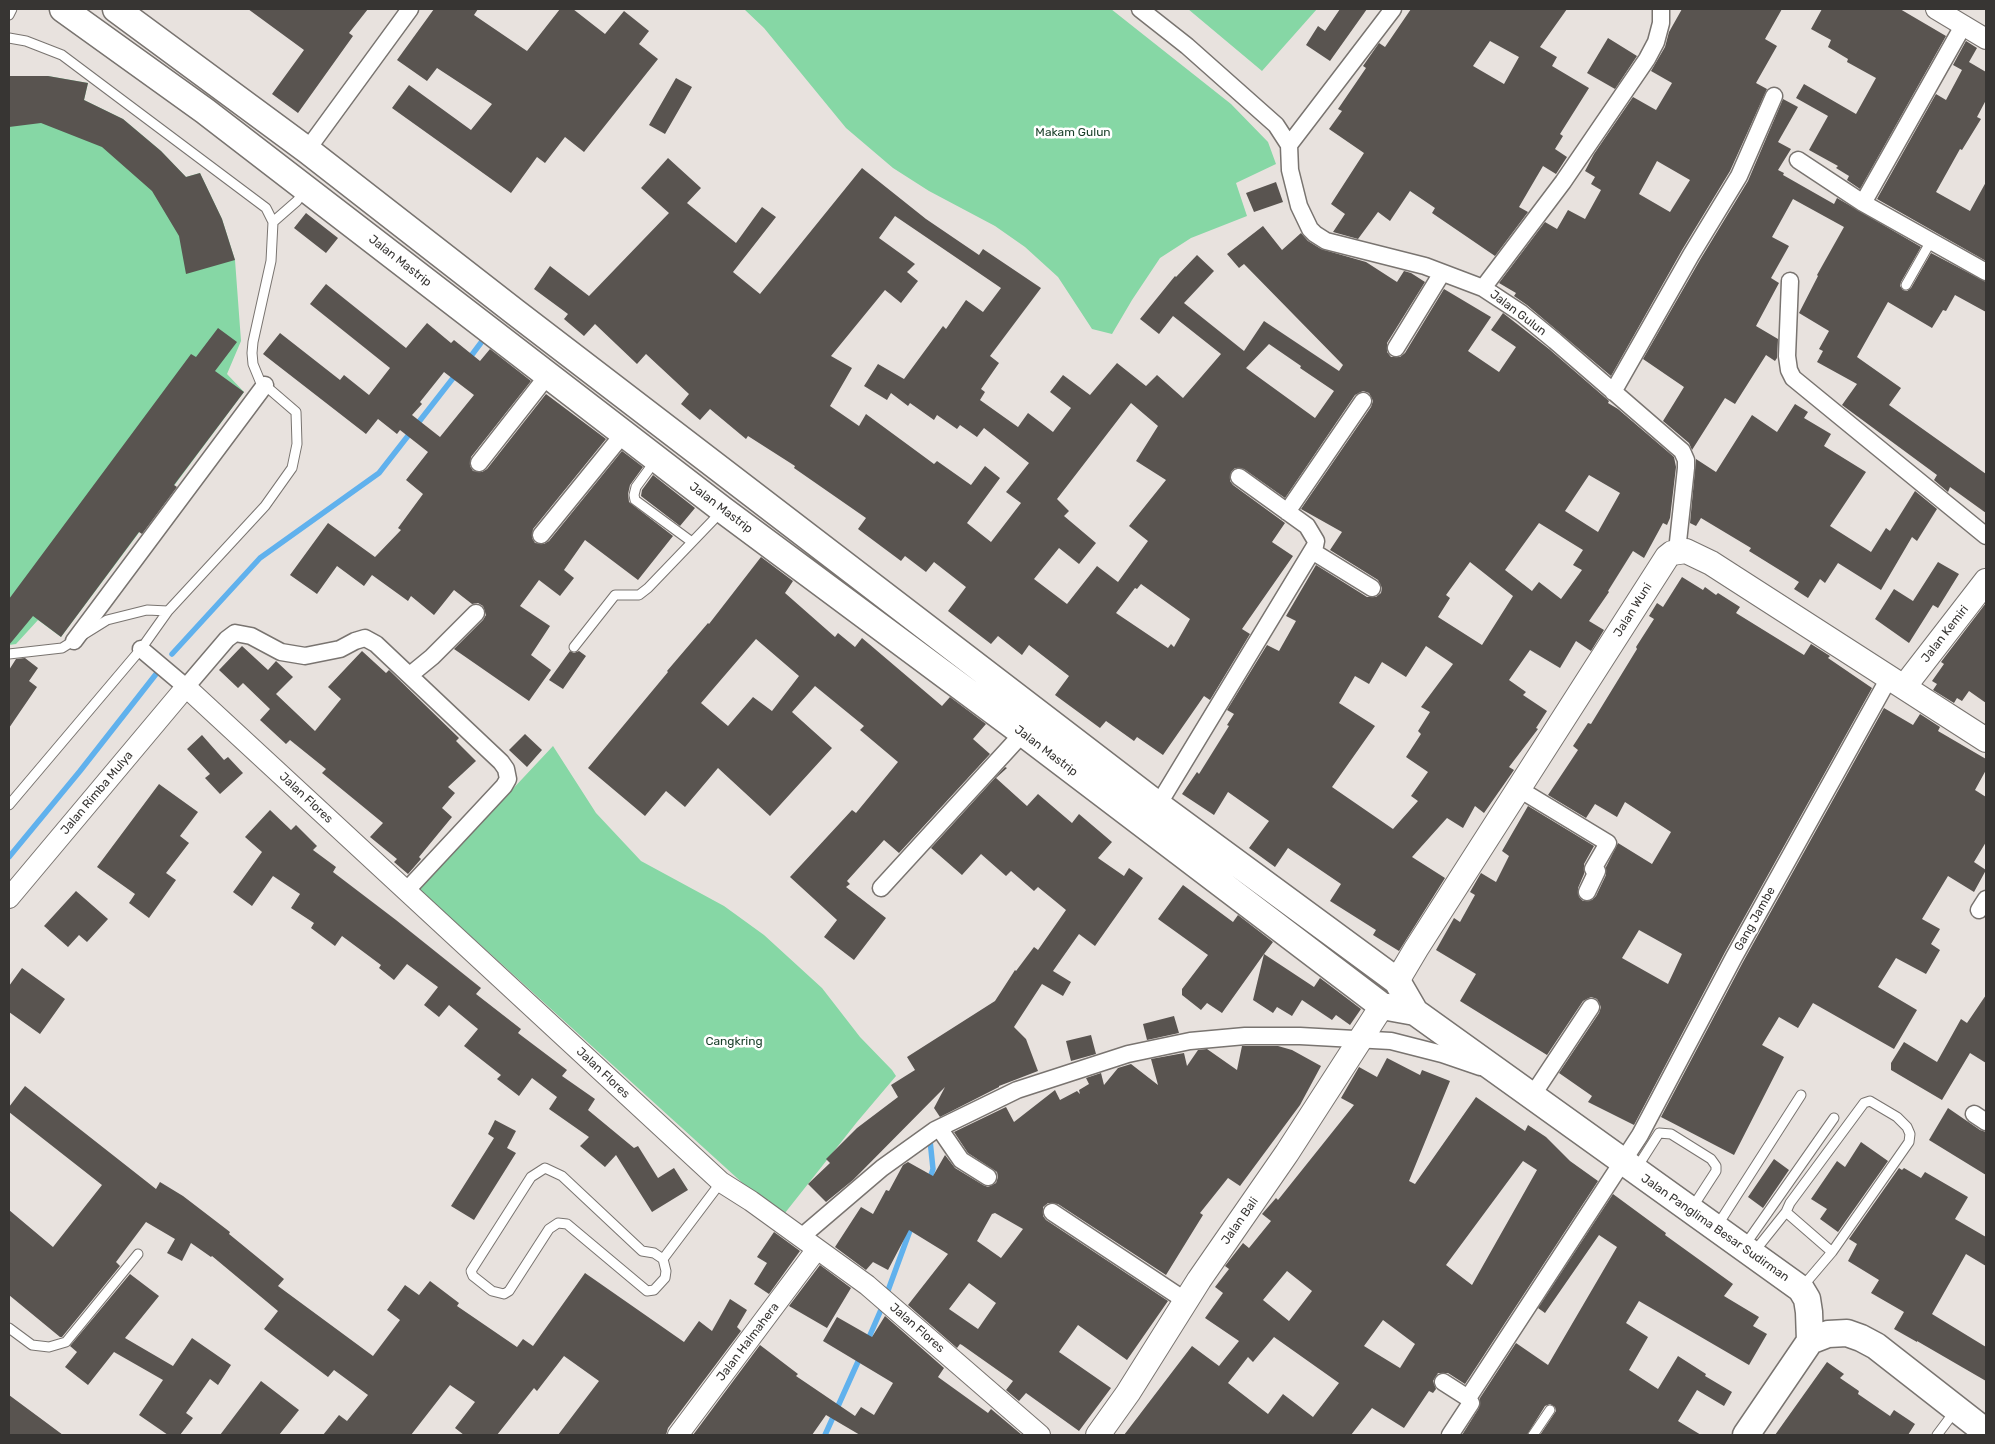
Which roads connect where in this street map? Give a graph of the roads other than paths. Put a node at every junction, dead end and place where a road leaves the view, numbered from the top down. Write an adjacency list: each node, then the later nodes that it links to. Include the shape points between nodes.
1 (12, 9): 9 (lane)
2 (62, 9): 17 (main road, Jalan Mastrip)
3 (116, 9): 15 (main road, Jalan Mastrip)
4 (410, 9): 15 (street)
5 (1140, 9): 14 (street, via 1276,125)
6 (1393, 9): 14 (street)
7 (1661, 9): 25 (street, via 1656,42 1647,59 1563,182)
8 (1936, 9): 10 (street)
9 (9, 15)
10 (1962, 26): 12 (street); 18 (street)
11 (9, 38): 19 (lane, via 26,41 62,56 266,208)
12 (1986, 39)
13 (1774, 96): 29 (street, via 1739,176 1690,255)
14 (1290, 145): 22 (street, Jalan Gulun, via 1290,170 1299,206 1310,229 1326,241)
15 (306, 150): 47 (main road, Jalan Mastrip)
16 (1798, 160): 18 (street)
17 (306, 188): 19 (lane, via 297,201); 27 (main road, Jalan Mastrip)
18 (1863, 203): 20 (street)
19 (273, 222): 28 (lane, via 271,261 252,353 253,364)
20 (1931, 241): 21 (street); 24 (lane)
21 (1986, 272)
22 (1442, 273): 25 (street, Jalan Gulun); 26 (street)
23 (1790, 281): 38 (street, via 1787,356 1793,378)
24 (1906, 284)
25 (1484, 288): 29 (street, Jalan Gulun, via 1521,313)
26 (1396, 348)
27 (548, 375): 31 (main road, Jalan Mastrip); 33 (street)
28 (265, 385): 44 (lane, via 296,412 297,444 292,468 264,506); 46 (street)
29 (1613, 392): 41 (street, Jalan Gulun, via 1673,441 1686,460)
30 (1363, 401): 36 (street)
31 (624, 433): 32 (main road, Jalan Mastrip); 37 (street)
32 (657, 458): 35 (main road, Jalan Mastrip); 39 (lane, via 636,487 635,500)
33 (479, 463)
34 (1239, 477): 36 (street)
35 (723, 510): 39 (lane); 51 (main road, Jalan Mastrip)
36 (1287, 512): 40 (street, via 1313,534 1316,541)
37 (541, 535)
38 (1986, 536)
39 (692, 542): 48 (lane, via 639,595 615,595)
40 (1312, 551): 43 (street); 59 (street)
41 (1677, 551): 53 (main road, via 1686,551 1710,563); 57 (main road, Jalan Wuni, via 1666,557)
42 (1986, 581): 53 (main road, Jalan Kemiri)
43 (1372, 588)
44 (168, 611): 46 (lane, via 147,610 107,620); 49 (lane)
45 (476, 613): 52 (street)
46 (74, 641): 50 (lane, via 62,648)
47 (944, 641): 51 (main road); 59 (main road, Jalan Mastrip)
48 (574, 647)
49 (142, 650): 54 (street); 58 (lane)
50 (9, 654)
51 (928, 664): 55 (main road, Jalan Mastrip)
52 (410, 675): 54 (street, via 365,638 340,650 305,656 281,652 251,636 236,633); 61 (street, via 501,762 508,779)
53 (1897, 683): 56 (main road); 74 (street, Gang Jambe, via 1734,957 1640,1134)
54 (184, 686): 61 (street, Jalan Flores); 63 (street, Jalan Rimba Mulya)
55 (1023, 733): 60 (street); 65 (main road, Jalan Mastrip)
56 (1986, 740)
57 (1519, 789): 62 (street, via 1608,844 1593,869 1597,871); 64 (main road, Jalan Wuni)
58 (9, 805)
59 (1158, 805): 64 (main road, Jalan Mastrip)
60 (881, 888)
61 (406, 891): 76 (street, Jalan Flores)
62 (1587, 892)
63 (9, 898)
64 (1397, 981): 67 (main road, Jalan Panglima Besar Sudirman)
65 (1382, 1006): 67 (main road, Jalan Panglima Besar Sudirman); 68 (main road, Jalan Bali)
66 (1591, 1007): 71 (street)
67 (1415, 1012): 69 (main road, Jalan Panglima Besar Sudirman)
68 (1360, 1040): 69 (street, via 1391,1041); 73 (street, via 1245,1036 1190,1041 1128,1054 1017,1090); 88 (main road, Jalan Bali)
69 (1501, 1074): 71 (main road, Jalan Panglima Besar Sudirman)
70 (1801, 1095): 80 (lane)
71 (1532, 1096): 74 (main road, Jalan Panglima Besar Sudirman)
72 (1834, 1118): 83 (lane)
73 (937, 1129): 75 (street, via 961,1160); 81 (street, via 910,1147)
74 (1629, 1166): 77 (main road, Jalan Panglima Besar Sudirman); 77 (lane, via 1659,1133 1671,1134 1711,1159 1716,1171); 92 (street, Gang Jambe)
75 (988, 1177)
76 (721, 1182): 81 (street, Jalan Flores); 86 (lane)
77 (1691, 1210): 80 (main road, Jalan Panglima Besar Sudirman)
78 (1052, 1212): 88 (street)
79 (1786, 1212): 83 (lane); 84 (lane); 84 (lane, via 1864,1103 1870,1101 1897,1117 1907,1127 1909,1142)
80 (1716, 1228): 83 (main road, Jalan Panglima Besar Sudirman)
81 (800, 1238): 82 (street, Jalan Flores)
82 (817, 1249): 96 (street, Jalan Halmahera); 97 (street, Jalan Flores, via 896,1309)
83 (1748, 1251): 87 (main road, Jalan Panglima Besar Sudirman)
84 (1832, 1252): 87 (lane)
85 (138, 1254): 89 (lane, via 66,1342 49,1347 32,1345)
86 (663, 1259): 86 (lane, via 642,1251 562,1176 545,1168 531,1176 471,1271 492,1291 504,1294 549,1229 558,1223 567,1224 647,1291 654,1290 665,1278)
87 (1800, 1289): 90 (main road, Jalan Panglima Besar Sudirman, via 1807,1299)
88 (1186, 1301): 98 (main road, Jalan Bali)
89 (9, 1328)
90 (1810, 1341): 93 (main road, via 1828,1334 1847,1333 1861,1338); 101 (main road)
91 (1443, 1382): 92 (street)
92 (1468, 1398): 99 (street, Gang Jambe, via 1470,1405)
93 (1957, 1409): 95 (main road); 102 (lane)
94 (1550, 1410): 100 (lane)
95 (1985, 1428)
96 (678, 1435)
97 (1040, 1435)
98 (1098, 1435)
99 (1450, 1435)
100 (1533, 1435)
101 (1746, 1435)
102 (1937, 1435)

